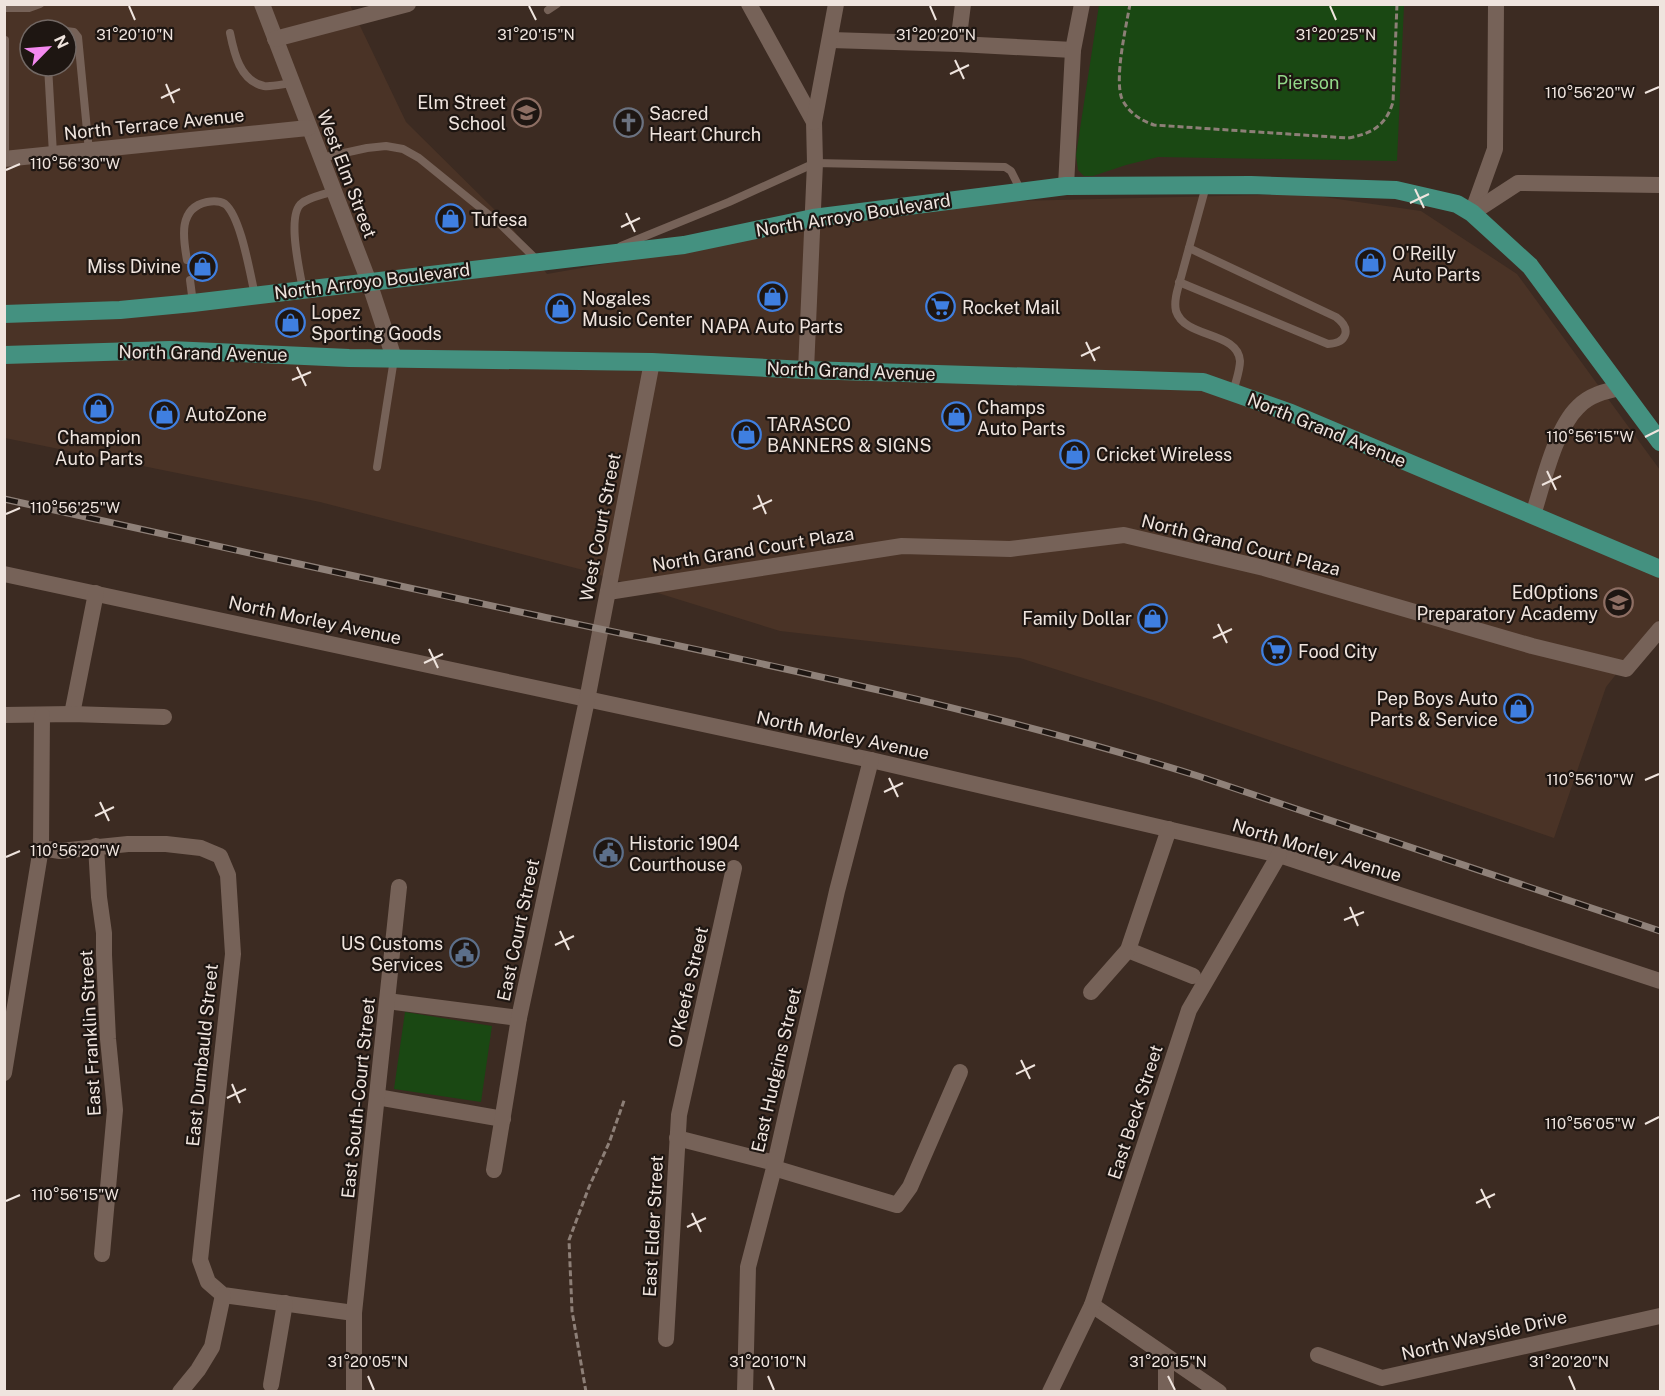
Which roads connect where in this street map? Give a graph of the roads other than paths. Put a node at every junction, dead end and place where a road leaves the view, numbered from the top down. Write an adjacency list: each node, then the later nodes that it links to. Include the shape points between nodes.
1 (39, 4): 10 (lane)
2 (262, 4): 14 (street, West Elm Street)
3 (408, 4): 14 (street)
4 (557, 4): 11 (lane)
5 (749, 4): 21 (street)
6 (836, 4): 15 (street)
7 (963, 4): 17 (street)
8 (1082, 4): 18 (street)
9 (1496, 4): 33 (street, via 1495,149)
10 (4, 8)
11 (548, 10)
12 (230, 33): 20 (lane, via 244,74 265,86)
13 (78, 37): 23 (lane)
14 (275, 39): 20 (street, West Elm Street)
15 (831, 39): 17 (street); 21 (street)
16 (5, 40): 25 (lane)
17 (958, 44): 18 (street)
18 (1072, 50): 29 (street)
19 (49, 78): 24 (lane)
20 (292, 83): 22 (street, West Elm Street)
21 (814, 122): 27 (street)
22 (308, 128): 23 (street, North Terrace Avenue); 26 (street, West Elm Street)
23 (89, 151): 24 (street, North Terrace Avenue)
24 (53, 154): 25 (street, North Terrace Avenue)
25 (5, 159)
26 (320, 159): 31 (street, West Elm Street); 38 (lane, via 367,148 404,149 499,223)
27 (815, 163): 32 (lane, via 1005,167); 34 (street); 36 (lane)
28 (1660, 185): 33 (street, via 1518,183)
29 (1066, 186): 30 (main road, North Arroyo Boulevard); 32 (main road, North Arroyo Boulevard)
30 (1206, 186): 33 (main road, North Arroyo Boulevard, via 1396,190 1457,204); 35 (lane)
31 (333, 191): 40 (street, West Elm Street); 42 (lane, via 301,203 295,211)
32 (1022, 191): 34 (main road, North Arroyo Boulevard)
33 (1472, 213): 50 (main road, North Arroyo Boulevard, via 1530,266)
34 (813, 218): 36 (main road, North Arroyo Boulevard, via 684,245); 49 (street)
35 (1189, 248): 41 (lane); 41 (lane, via 1336,317 1345,327 1345,336 1337,344 1328,344)
36 (601, 255): 38 (main road, North Arroyo Boulevard)
37 (187, 260): 43 (lane, via 183,237 190,212 205,202 225,204 238,224)
38 (538, 262): 40 (main road, North Arroyo Boulevard)
39 (190, 280): 44 (lane)
40 (369, 282): 42 (main road, North Arroyo Boulevard); 47 (street, West Elm Street)
41 (1179, 282): 51 (lane, via 1175,301 1179,317 1236,349 1240,360)
42 (303, 290): 43 (main road, North Arroyo Boulevard)
43 (255, 295): 44 (main road, North Arroyo Boulevard)
44 (193, 303): 45 (main road, North Arroyo Boulevard)
45 (4, 314)
46 (4, 355): 47 (main road, North Grand Avenue, via 170,350)
47 (394, 358): 48 (main road, North Grand Avenue); 53 (lane)
48 (652, 362): 49 (main road, North Grand Avenue); 57 (street, West Court Street)
49 (806, 370): 51 (main road, North Grand Avenue, via 1203,382)
50 (1620, 388): 52 (main road, North Arroyo Boulevard); 54 (street, via 1599,393 1572,414 1562,430)
51 (1233, 393): 54 (main road, North Grand Avenue, via 1291,413)
52 (1658, 433)
53 (377, 467)
54 (1533, 515): 55 (main road, North Grand Avenue)
55 (1660, 569)
56 (4, 574): 58 (street, North Morley Avenue)
57 (608, 592): 59 (street, North Grand Court Plaza, via 902,546 1010,549 1124,535 1264,568 1532,646 1626,669); 60 (street, West Court Street)
58 (96, 593): 60 (street, North Morley Avenue); 61 (street)
59 (1660, 629)
60 (587, 700): 65 (street, North Morley Avenue); 77 (street, East Court Street)
61 (72, 714): 63 (street); 64 (street)
62 (4, 715): 63 (street)
63 (42, 715): 68 (street)
64 (164, 717)
65 (871, 760): 66 (street, North Morley Avenue); 84 (street, East Hudgins Street)
66 (1169, 829): 69 (street, North Morley Avenue); 72 (street)
67 (96, 846): 68 (street, via 60,851); 86 (street, East Franklin Street, via 115,1110); 87 (street, East Dumbauld Street, via 166,844 201,848 220,856 228,874 233,954 200,1260 208,1282)
68 (41, 848): 79 (street)
69 (1280, 855): 74 (street, North Morley Avenue); 89 (street, East Beck Street, via 1189,1010)
70 (734, 868): 81 (street, O'Keefe Street)
71 (399, 887): 76 (street, East South-Court Street)
72 (1128, 950): 73 (street); 75 (street)
73 (1193, 976)
74 (1660, 981)
75 (1091, 992)
76 (387, 1001): 77 (street); 80 (street, East South-Court Street)
77 (519, 1018): 82 (street, East Court Street)
78 (960, 1072): 84 (street, via 910,1187 897,1205)
79 (4, 1073)
80 (377, 1097): 82 (street); 90 (street, East South-Court Street)
81 (679, 1115): 83 (street, East Elder Street)
82 (503, 1119): 85 (street, East Court Street)
83 (677, 1138): 84 (street); 92 (street, East Elder Street)
84 (774, 1165): 98 (street, East Hudgins Street, via 748,1267)
85 (494, 1170)
86 (102, 1254)
87 (223, 1295): 88 (street); 96 (street, via 212,1347)
88 (285, 1303): 90 (street); 95 (street)
89 (1092, 1305): 94 (street); 99 (street, East Beck Street); 101 (street)
90 (354, 1313): 97 (street, East South-Court Street)
91 (1660, 1316): 93 (street, North Wayside Drive, via 1382,1378)
92 (666, 1339)
93 (1318, 1355)
94 (1166, 1360): 100 (street); 101 (street)
95 (271, 1385)
96 (180, 1392)
97 (354, 1392)
98 (746, 1392)
99 (1050, 1392)
100 (1166, 1392)
101 (1217, 1392)

